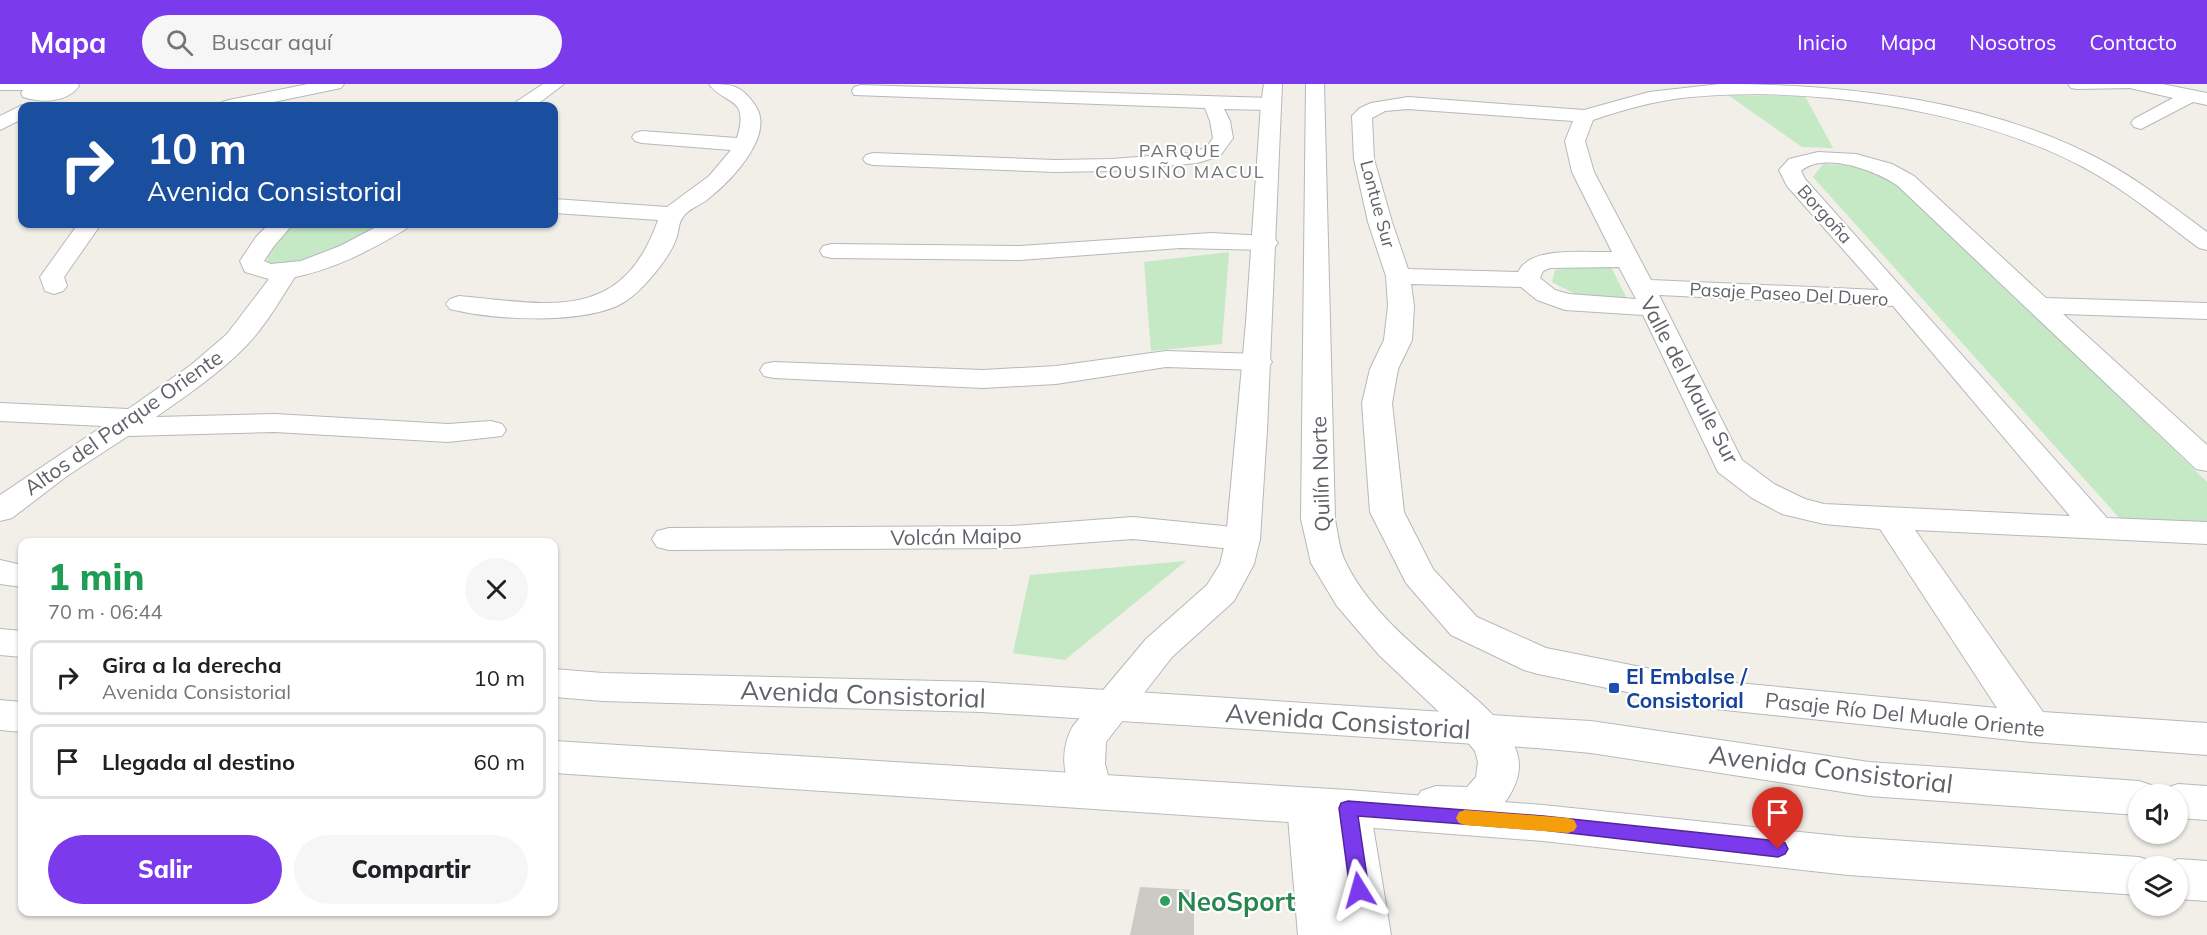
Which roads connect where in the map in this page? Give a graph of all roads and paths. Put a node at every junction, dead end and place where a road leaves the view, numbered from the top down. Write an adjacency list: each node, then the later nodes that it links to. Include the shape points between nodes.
1 (87, 84): 12 (street)
2 (335, 84): 17 (street)
3 (555, 84): 18 (street)
4 (718, 84): 25 (street, via 733,91 749,111 752,127)
5 (1315, 84): 67 (street, Quilín Norte, via 1318,519 1327,561 1348,595 1376,627)
6 (2077, 84): 7 (street)
7 (2125, 84)
8 (2135, 84): 15 (street)
9 (2172, 84): 15 (street)
10 (4, 85): 12 (street); 16 (street)
11 (1759, 86): 21 (street, via 1661,93 1613,104); 33 (street, via 1912,105 1971,117 2037,139 2109,172)
12 (61, 87): 16 (street)
13 (861, 91): 19 (street)
14 (1271, 94): 19 (street); 32 (street)
15 (2202, 95): 22 (street)
16 (32, 100)
17 (275, 102)
18 (529, 102)
19 (1212, 103): 26 (street, via 1221,121 1223,138 1213,152 1190,159 1055,166)
20 (18, 113): 23 (street)
21 (1585, 116): 35 (street, Valle del Maule Sur, via 1575,141 1582,172); 37 (street, Lontue Sur, via 1408,103 1371,108 1362,116 1364,159)
22 (2141, 123)
23 (0, 124)
24 (642, 137): 25 (street)
25 (745, 145): 28 (street, via 720,178)
26 (873, 159)
27 (558, 206): 28 (street)
28 (672, 214): 42 (street, via 654,257 627,287 609,300 589,307 561,309)
29 (86, 228): 39 (street, via 52,277)
30 (277, 228): 36 (street, via 252,261 259,270)
31 (390, 228): 36 (street, via 309,267)
32 (1266, 243): 34 (street, via 1180,241 1020,253); 45 (street)
33 (2207, 243)
34 (832, 251)
35 (1628, 259): 38 (street, via 1545,261 1533,267); 40 (street, Valle del Maule Sur)
36 (286, 272): 48 (street, Altos del Parque Oriente, via 256,317 228,348)
37 (1398, 276): 38 (street); 52 (street, Lontue Sur, via 1398,340 1384,369 1377,403)
38 (1527, 280): 40 (street, Pasaje Paseo Del Duero, via 1546,295 1565,302)
39 (54, 286)
40 (1647, 297): 41 (street, Pasaje Paseo Del Duero); 53 (street, Valle del Maule Sur, via 1729,465 1763,491 1794,507 1824,514)
41 (1900, 299): 43 (street, Borgoña, via 1795,181 1790,170 1795,163 1809,159 1857,160 1891,171); 54 (street, Borgoña)
42 (459, 304)
43 (2038, 305): 44 (street); 50 (street, Borgoña)
44 (2207, 311)
45 (1258, 362): 46 (street, via 1166,359 1056,375 983,379); 57 (street)
46 (774, 370)
47 (0, 412): 48 (street)
48 (127, 423): 49 (street, via 275,423 448,433); 51 (street, Altos del Parque Oriente, via 44,476)
49 (491, 430)
50 (2207, 462)
51 (0, 511)
52 (1387, 512): 66 (street, Pasaje Río Del Muale Oriente, via 1418,575 1464,626 1538,660 1706,694)
53 (1890, 519): 54 (street, Valle del Maule Sur); 66 (street)
54 (2096, 526): 55 (street, Valle del Maule Sur)
55 (2207, 533)
56 (669, 539): 57 (street, Volcán Maipo, via 1011,537 1134,528)
57 (1243, 539): 63 (street, via 1237,564 1221,592 1159,648)
58 (0, 572): 59 (street)
59 (18, 575)
60 (0, 642): 61 (street)
61 (18, 644)
62 (558, 683): 63 (street, Avenida Consistorial, via 981,697)
63 (1111, 706): 67 (street, Avenida Consistorial); 70 (street, via 1087,737 1082,751)
64 (0, 716): 65 (street)
65 (18, 717)
66 (2031, 727): 68 (street, Pasaje Río Del Muale Oriente)
67 (1482, 730): 71 (street, Avenida Consistorial, via 1591,738 1869,779); 74 (street, Quilín Norte, via 1496,750 1500,768 1494,786 1480,801 1453,805 1389,797)
68 (2207, 739)
69 (558, 757): 70 (street)
70 (1091, 790): 74 (street)
71 (2128, 797)
72 (2188, 801): 73 (street)
73 (2207, 802)
74 (1328, 806): 75 (street, via 1543,823 1848,856); 78 (street); 79 (street)
75 (2128, 875)
76 (2188, 880): 77 (street)
77 (2207, 881)
78 (1322, 935)
79 (1367, 935)

